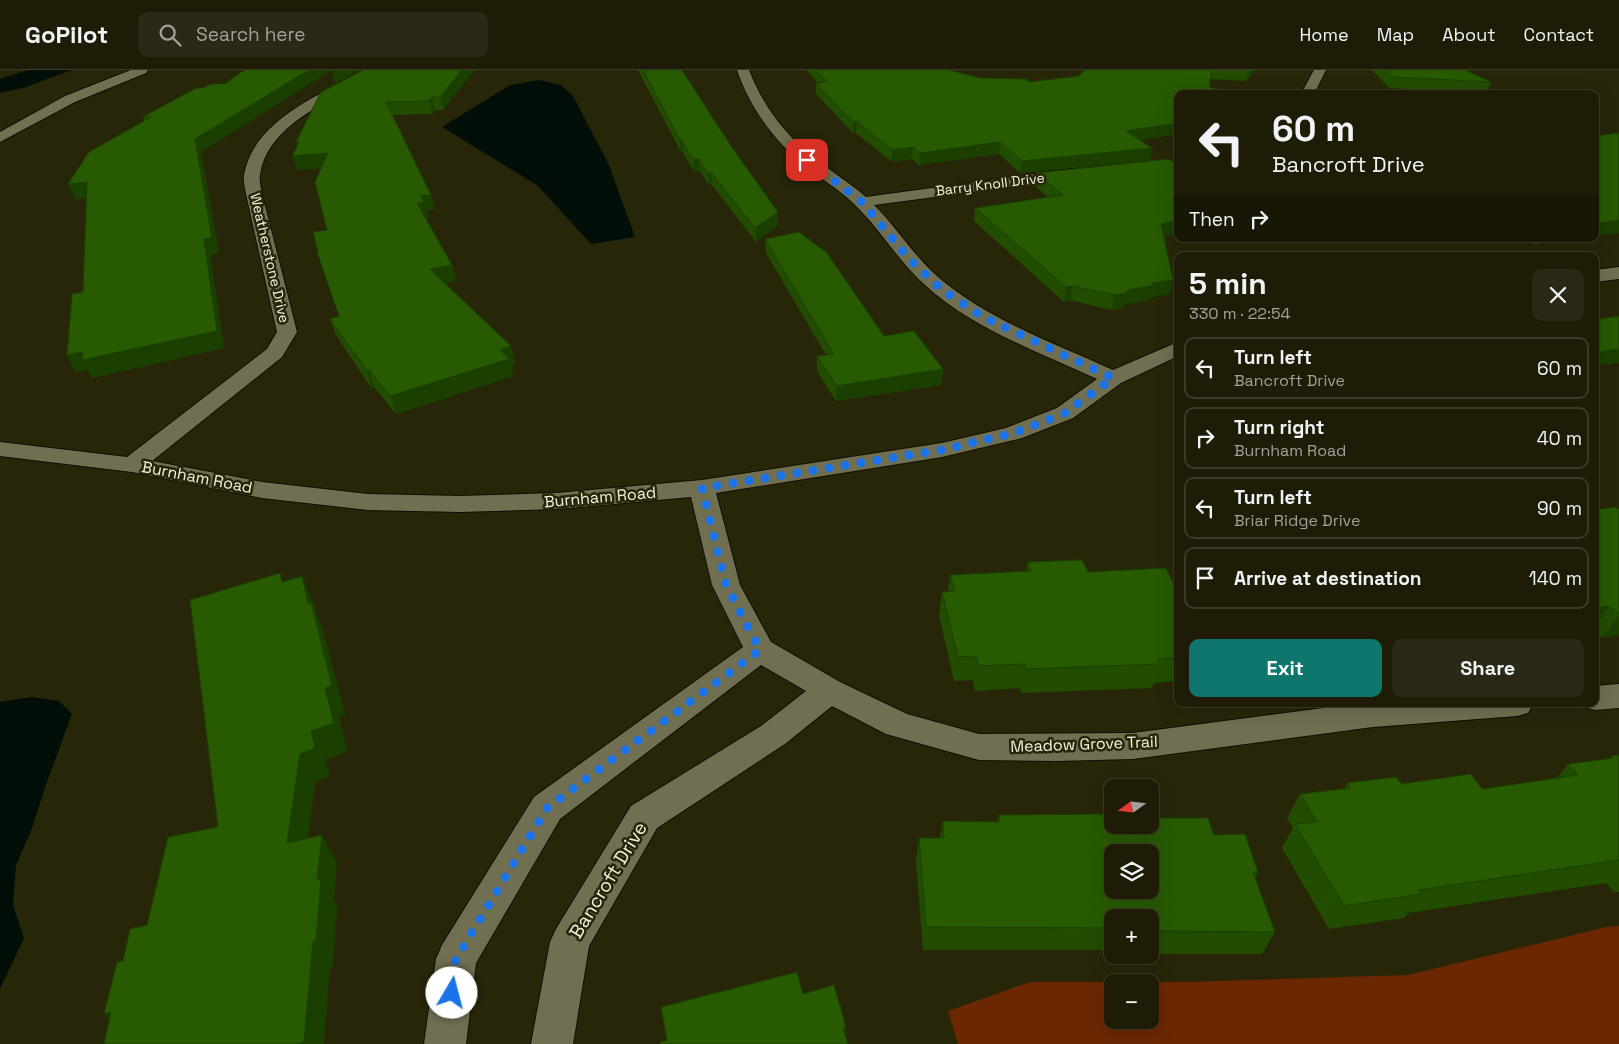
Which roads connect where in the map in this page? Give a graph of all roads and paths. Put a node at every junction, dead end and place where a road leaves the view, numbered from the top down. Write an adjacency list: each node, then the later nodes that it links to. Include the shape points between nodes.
1 (142, 70): 6 (street, via 70,99)
2 (373, 70): 14 (street, Weatherstone Drive, via 304,109 264,145 256,161 252,175 254,194 287,332 275,353)
3 (743, 70): 8 (street, via 748,86 783,136 807,160)
4 (1320, 70): 5 (street)
5 (1309, 90)
6 (0, 138)
7 (1087, 173): 8 (street, Barry Knoll Drive, via 1009,180)
8 (862, 202): 12 (street, via 910,260 941,289 983,317)
9 (1619, 273): 10 (street)
10 (1599, 276)
11 (1174, 350): 12 (street, Burnham Road)
12 (1113, 378): 15 (street, Burnham Road, via 1065,413 1014,433 942,450)
13 (0, 449): 14 (street, Burnham Road)
14 (132, 465): 15 (street, Burnham Road, via 262,490 368,502 557,501)
15 (702, 488): 16 (street, via 726,585)
16 (760, 650): 17 (street, Meadow Grove Trail); 21 (street, via 547,808 456,959)
17 (829, 690): 20 (street, Meadow Grove Trail, via 898,725 979,747 1133,746 1372,714); 22 (street, Bancroft Drive, via 773,735 644,817 570,942)
18 (1619, 696): 19 (street)
19 (1599, 698)
20 (1474, 707)
21 (444, 1044)
22 (552, 1044)

